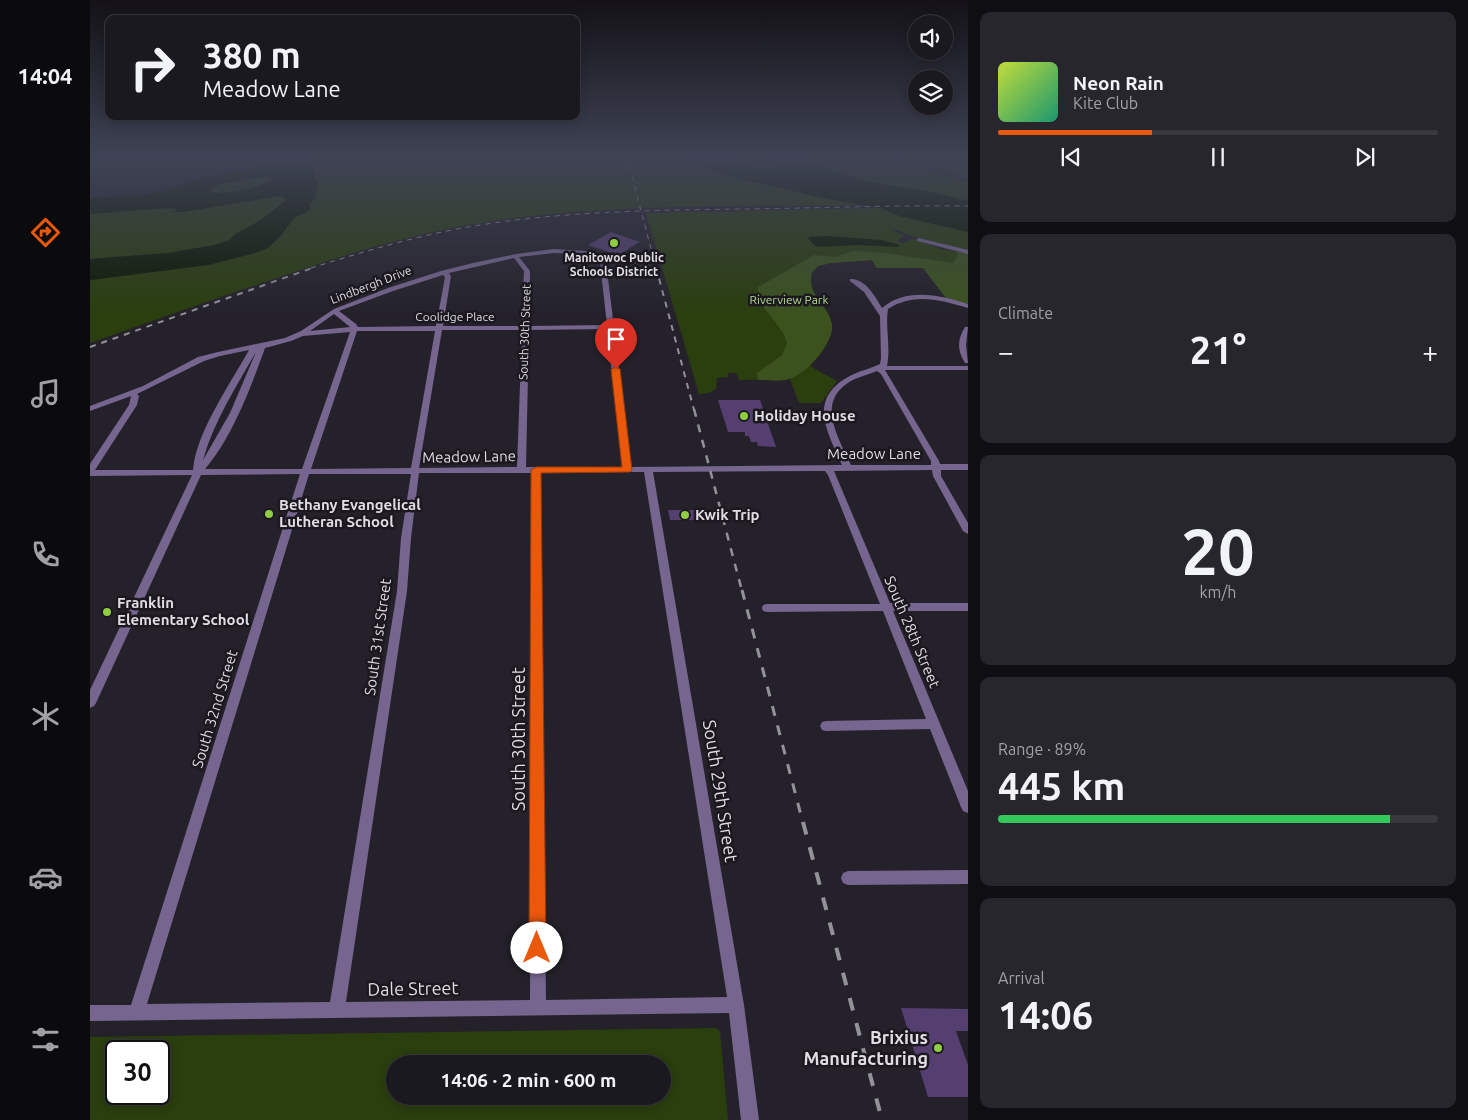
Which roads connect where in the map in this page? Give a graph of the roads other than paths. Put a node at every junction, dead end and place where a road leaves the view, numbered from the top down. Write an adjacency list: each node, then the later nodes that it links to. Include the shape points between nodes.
1 (919, 240): 2 (street)
2 (968, 252)
3 (516, 256): 4 (street, Lindbergh Drive); 12 (street, South 30th Street, via 527,271); 13 (street, Lindbergh Drive, via 560,250 588,252 599,258 603,262)
4 (443, 272): 9 (street, Lindbergh Drive); 11 (street, South 31st Street, via 448,276)
5 (852, 280): 6 (street, via 860,283)
6 (871, 296): 7 (street); 10 (street)
7 (896, 301): 8 (street, via 929,297); 10 (street, via 886,308)
8 (968, 306)
9 (334, 311): 14 (street, via 354,325); 16 (street, Lindbergh Drive)
10 (884, 316): 19 (street, via 884,365)
11 (440, 328): 12 (street, Coolidge Place); 14 (street, Coolidge Place); 31 (street, South 31st Street)
12 (526, 328): 13 (street, Coolidge Place); 27 (street, South 30th Street)
13 (611, 328): 29 (street)
14 (354, 329): 16 (street, Coolidge Place); 33 (street, South 32nd Street)
15 (968, 329): 18 (street, via 962,336 961,347)
16 (299, 335): 17 (street, Lindbergh Drive)
17 (259, 346): 21 (street, Lindbergh Drive, via 201,359); 34 (street, via 254,371 206,465)
18 (968, 362)
19 (878, 368): 20 (street); 25 (street, via 838,386 827,401 828,421); 26 (street, via 884,373)
20 (968, 368)
21 (133, 393): 22 (street, Lindbergh Drive); 32 (street, via 133,405)
22 (90, 409)
23 (968, 467): 26 (street, Meadow Lane)
24 (827, 468): 25 (street, Meadow Lane); 30 (street, Meadow Lane); 38 (street, South 28th Street)
25 (848, 468): 26 (street, Meadow Lane)
26 (937, 468): 35 (street, via 937,476)
27 (520, 470): 28 (street, Meadow Lane); 31 (street, Meadow Lane)
28 (536, 470): 29 (street, Meadow Lane); 46 (street, South 30th Street)
29 (627, 470): 30 (street, Meadow Lane)
30 (648, 470): 45 (street, South 29th Street)
31 (414, 471): 33 (street, Meadow Lane); 47 (street, South 31st Street, via 402,591)
32 (90, 472): 34 (street, Meadow Lane)
33 (305, 472): 34 (street, Meadow Lane); 48 (street, South 32nd Street)
34 (197, 473): 39 (street)
35 (968, 531)
36 (968, 607): 38 (street)
37 (767, 608): 38 (street)
38 (885, 608): 40 (street, South 28th Street)
39 (90, 703)
40 (934, 724): 41 (street); 42 (street, South 28th Street)
41 (826, 726)
42 (968, 807)
43 (968, 877): 44 (street)
44 (848, 878)
45 (736, 1005): 46 (street, Dale Street); 50 (street, South 29th Street)
46 (539, 1007): 47 (street, Dale Street)
47 (337, 1010): 48 (street, Dale Street)
48 (137, 1012): 49 (street, Dale Street)
49 (90, 1013)
50 (750, 1120)

